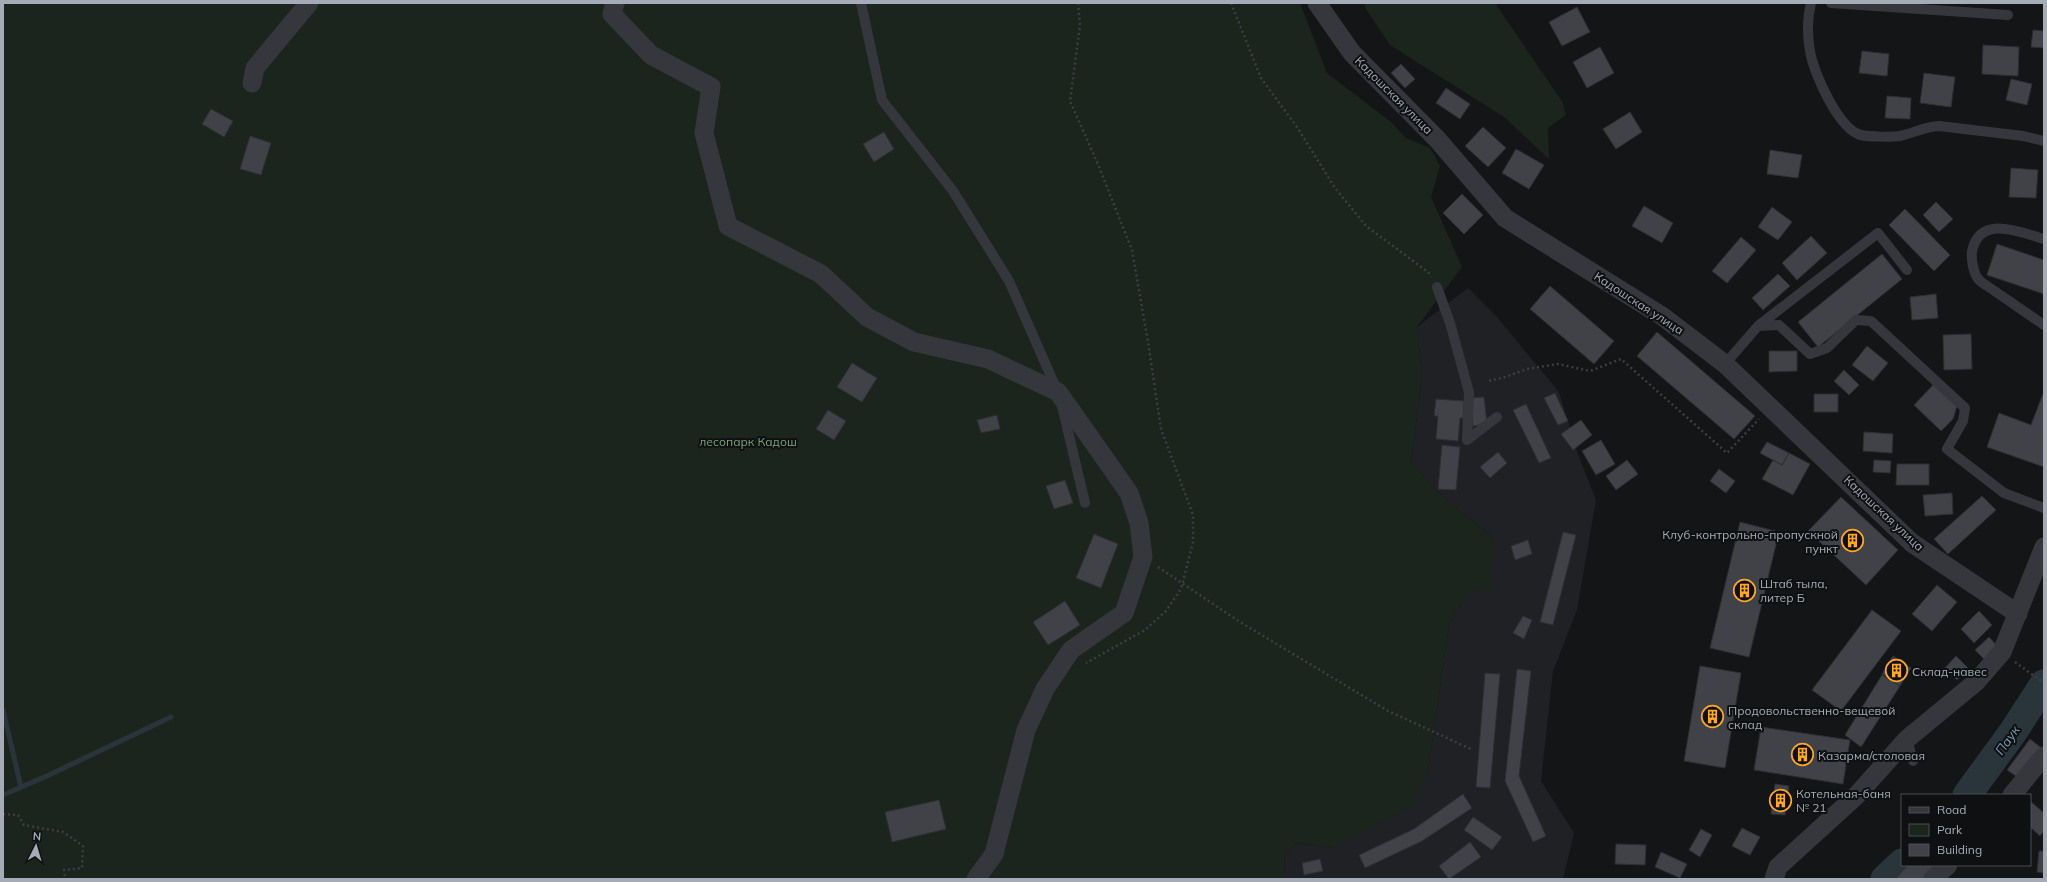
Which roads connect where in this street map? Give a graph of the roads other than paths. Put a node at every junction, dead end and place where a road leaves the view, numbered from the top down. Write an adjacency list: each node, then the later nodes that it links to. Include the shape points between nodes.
1 (309, 3): 8 (street, via 256,68)
2 (615, 3): 16 (street, via 612,14 651,55 710,87 704,134 728,226 821,274 867,317 914,342 988,359)
3 (861, 3): 16 (lane, via 882,100 953,191 1009,281)
4 (1317, 3): 15 (street, Кадошская улица, via 1352,53 1437,139 1505,218 1662,316)
5 (1812, 3): 9 (lane, via 1807,18 1810,53 1827,96 1844,125 1852,131 1861,135 1900,136 1925,127 1939,126 2023,136)
6 (1831, 3): 7 (lane)
7 (2008, 15)
8 (252, 83)
9 (2044, 142)
10 (2044, 239): 13 (lane, via 1999,228 1985,231 1978,236 1972,252 1973,267 1979,280)
11 (1907, 270): 14 (lane, via 1878,233)
12 (1437, 287): 17 (lane, via 1469,392 1467,440)
13 (2044, 325)
14 (1758, 326): 15 (lane); 19 (lane, via 1779,325 1810,354 1827,348 1856,320 1871,321 1965,408 1962,421 1947,449 2004,493)
15 (1725, 364): 21 (street, Кадошская улица, via 1912,543)
16 (1058, 392): 18 (lane); 27 (street, via 1129,493 1140,523 1143,557 1124,613 1071,650 1045,689 1026,730 994,854)
17 (1497, 417)
18 (1085, 503)
19 (2044, 508)
20 (2044, 547): 21 (street)
21 (2018, 614): 22 (street, via 2002,652 1976,682)
22 (1907, 739): 24 (lane); 28 (street, via 1856,796 1778,867)
23 (2044, 756): 25 (street)
24 (1913, 761)
25 (2013, 794)
26 (1947, 866): 29 (street)
27 (976, 879)
28 (1774, 879)
29 (1933, 879)

